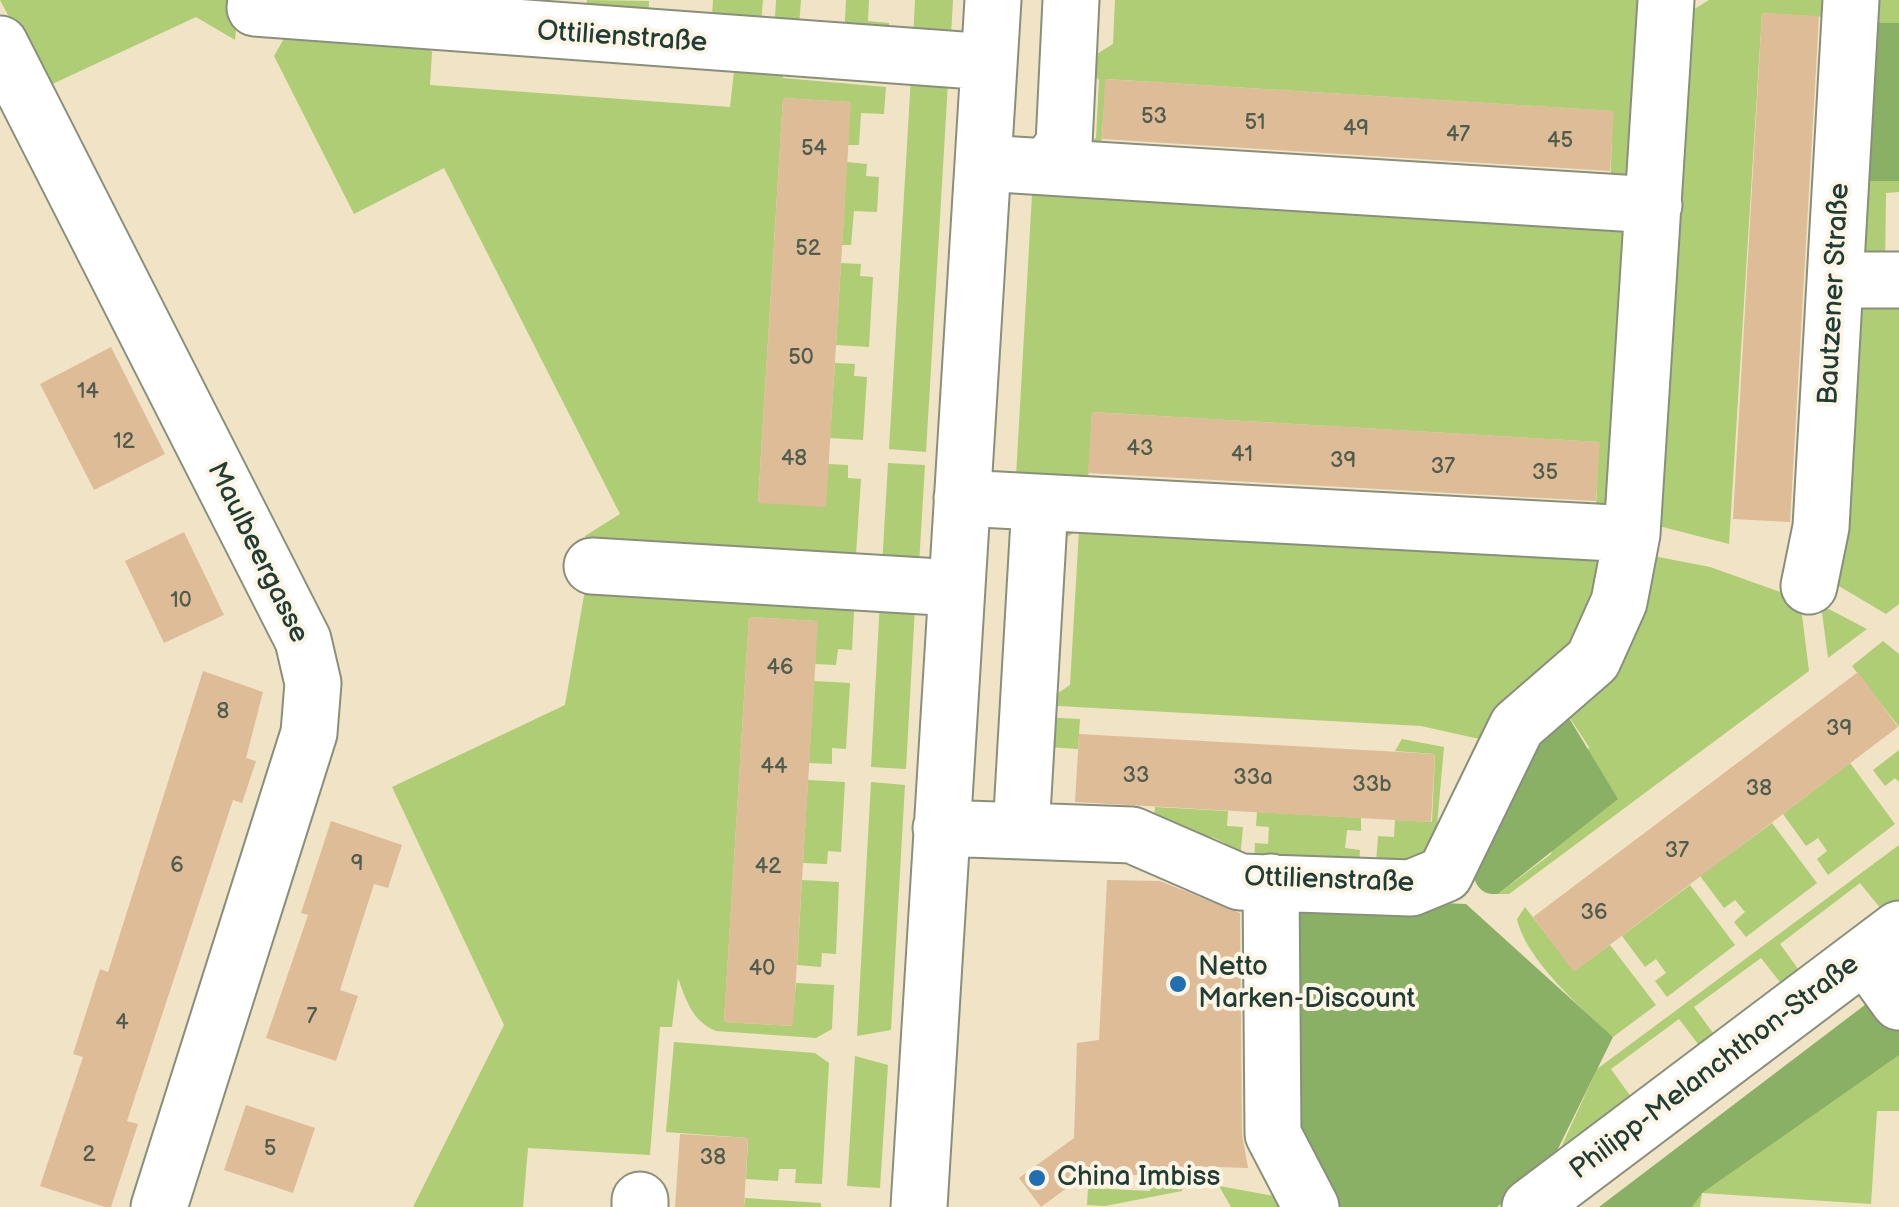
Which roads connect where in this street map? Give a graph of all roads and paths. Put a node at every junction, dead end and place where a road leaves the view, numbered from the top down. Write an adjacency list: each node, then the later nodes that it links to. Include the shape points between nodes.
1 (992, 0): 7 (street)
2 (1072, 0): 9 (street, via 1064,144)
3 (1666, 0): 10 (street, Ottilienstraße)
4 (1852, 0): 11 (street, Bautzener Straße)
5 (255, 4): 7 (street, Ottilienstraße)
6 (0, 44): 24 (street, Maulbeergasse, via 303,640 312,683 309,733)
7 (989, 62): 8 (street)
8 (983, 163): 9 (street); 13 (street)
9 (1048, 166): 10 (street)
10 (1654, 205): 15 (street, Ottilienstraße)
11 (1836, 280): 12 (street); 17 (street, Bautzener Straße, via 1821,527)
12 (1899, 280)
13 (962, 498): 14 (street); 18 (street)
14 (1040, 502): 15 (street); 20 (street)
15 (1632, 534): 21 (street, Ottilienstraße, via 1619,602 1592,660 1517,726 1444,874 1411,888)
16 (592, 566): 18 (street)
17 (1809, 586)
18 (956, 588): 19 (street)
19 (941, 828): 20 (street, Ottilienstraße); 25 (street)
20 (1021, 831): 21 (street, Ottilienstraße, via 1132,835 1240,882)
21 (1272, 882): 26 (street, via 1273,1134)
22 (1882, 942): 23 (street); 27 (street, Philipp-Melanchthon-Straße)
23 (1899, 1002)
24 (159, 1207)
25 (919, 1207)
26 (1311, 1207)
27 (1530, 1207)

